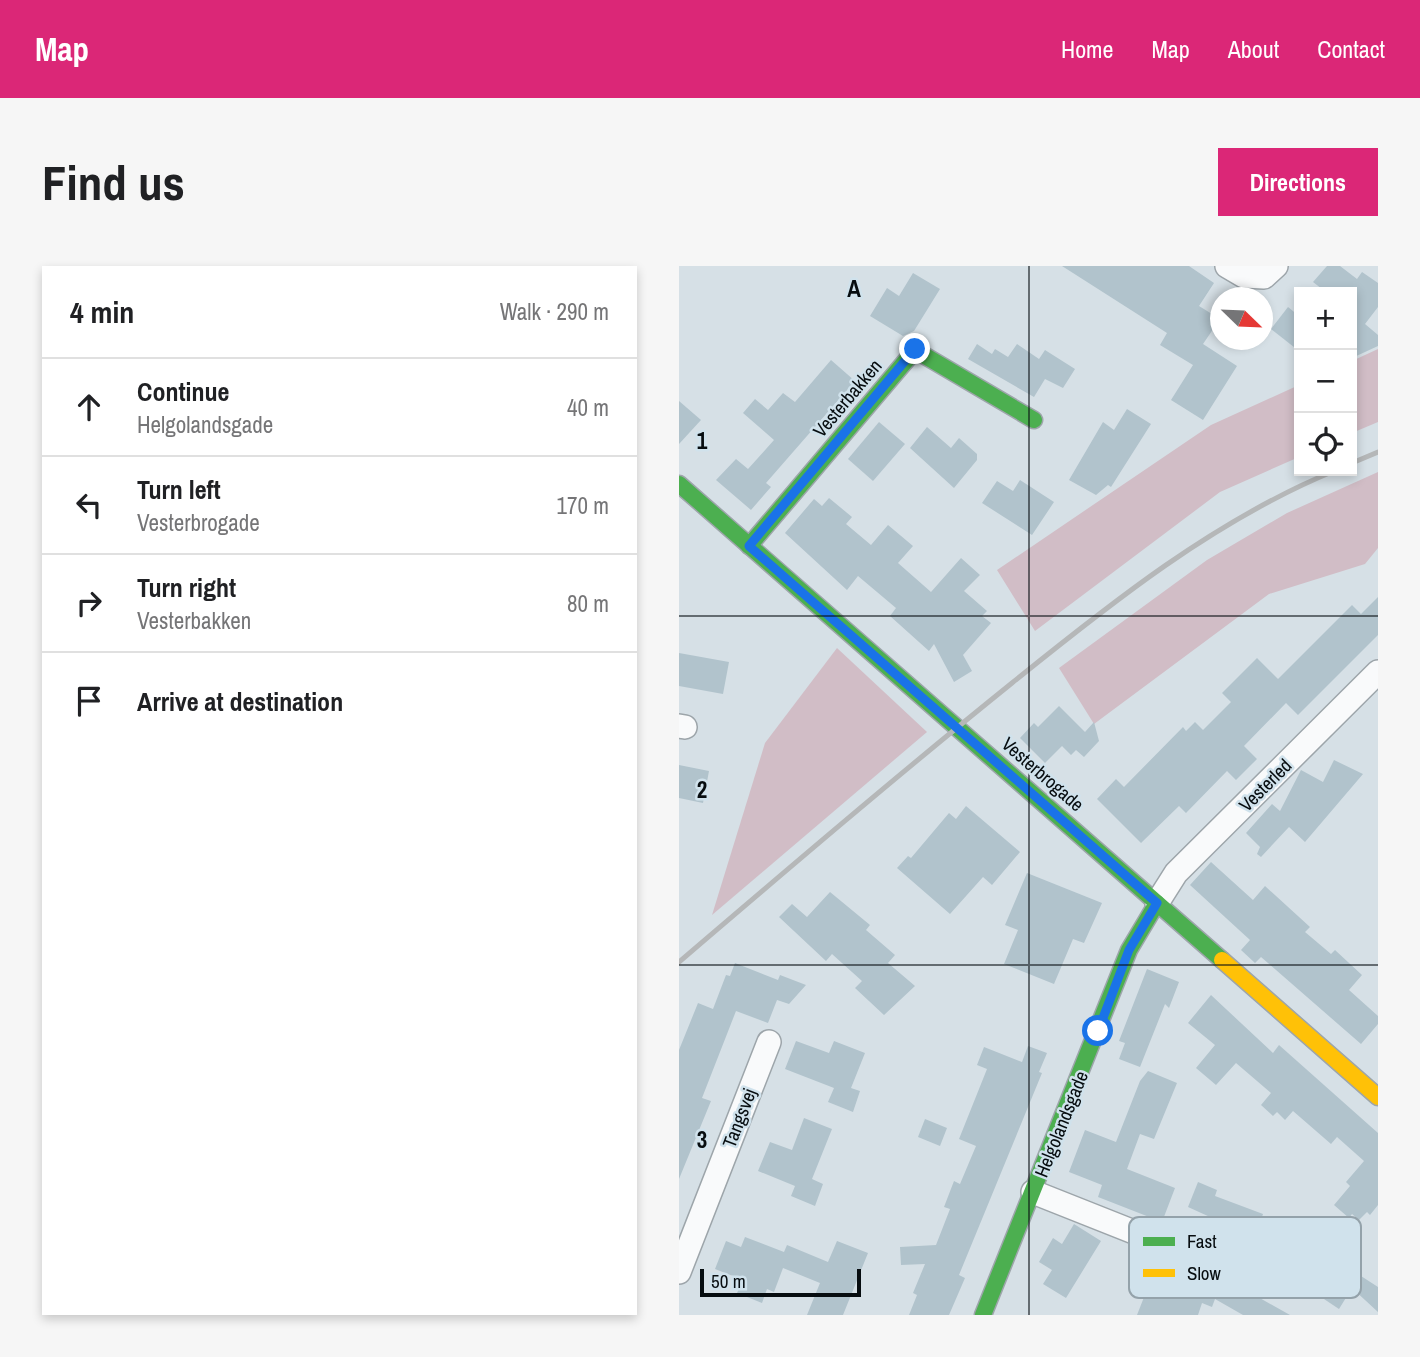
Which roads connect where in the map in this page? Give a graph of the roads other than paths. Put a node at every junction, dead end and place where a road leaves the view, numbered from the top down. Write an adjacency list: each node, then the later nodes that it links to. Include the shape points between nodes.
1 (1227, 266): 2 (street, via 1244,276 1264,277)
2 (1276, 266)
3 (1034, 420): 5 (street, Vesterbakken, via 915,349)
4 (679, 484): 5 (street, Vesterbrogade)
5 (749, 546): 7 (street, Vesterbrogade)
6 (1378, 671): 7 (street, Vesterled, via 1176,873)
7 (1157, 903): 9 (street, Vesterbrogade); 10 (street, Helgolandsgade, via 1129,950)
8 (769, 1042): 12 (street, Tangsvej)
9 (1378, 1097)
10 (1033, 1192): 11 (street, Helgolandsgade); 13 (street, Helgolandsgade)
11 (1129, 1230)
12 (679, 1272)
13 (983, 1315)

